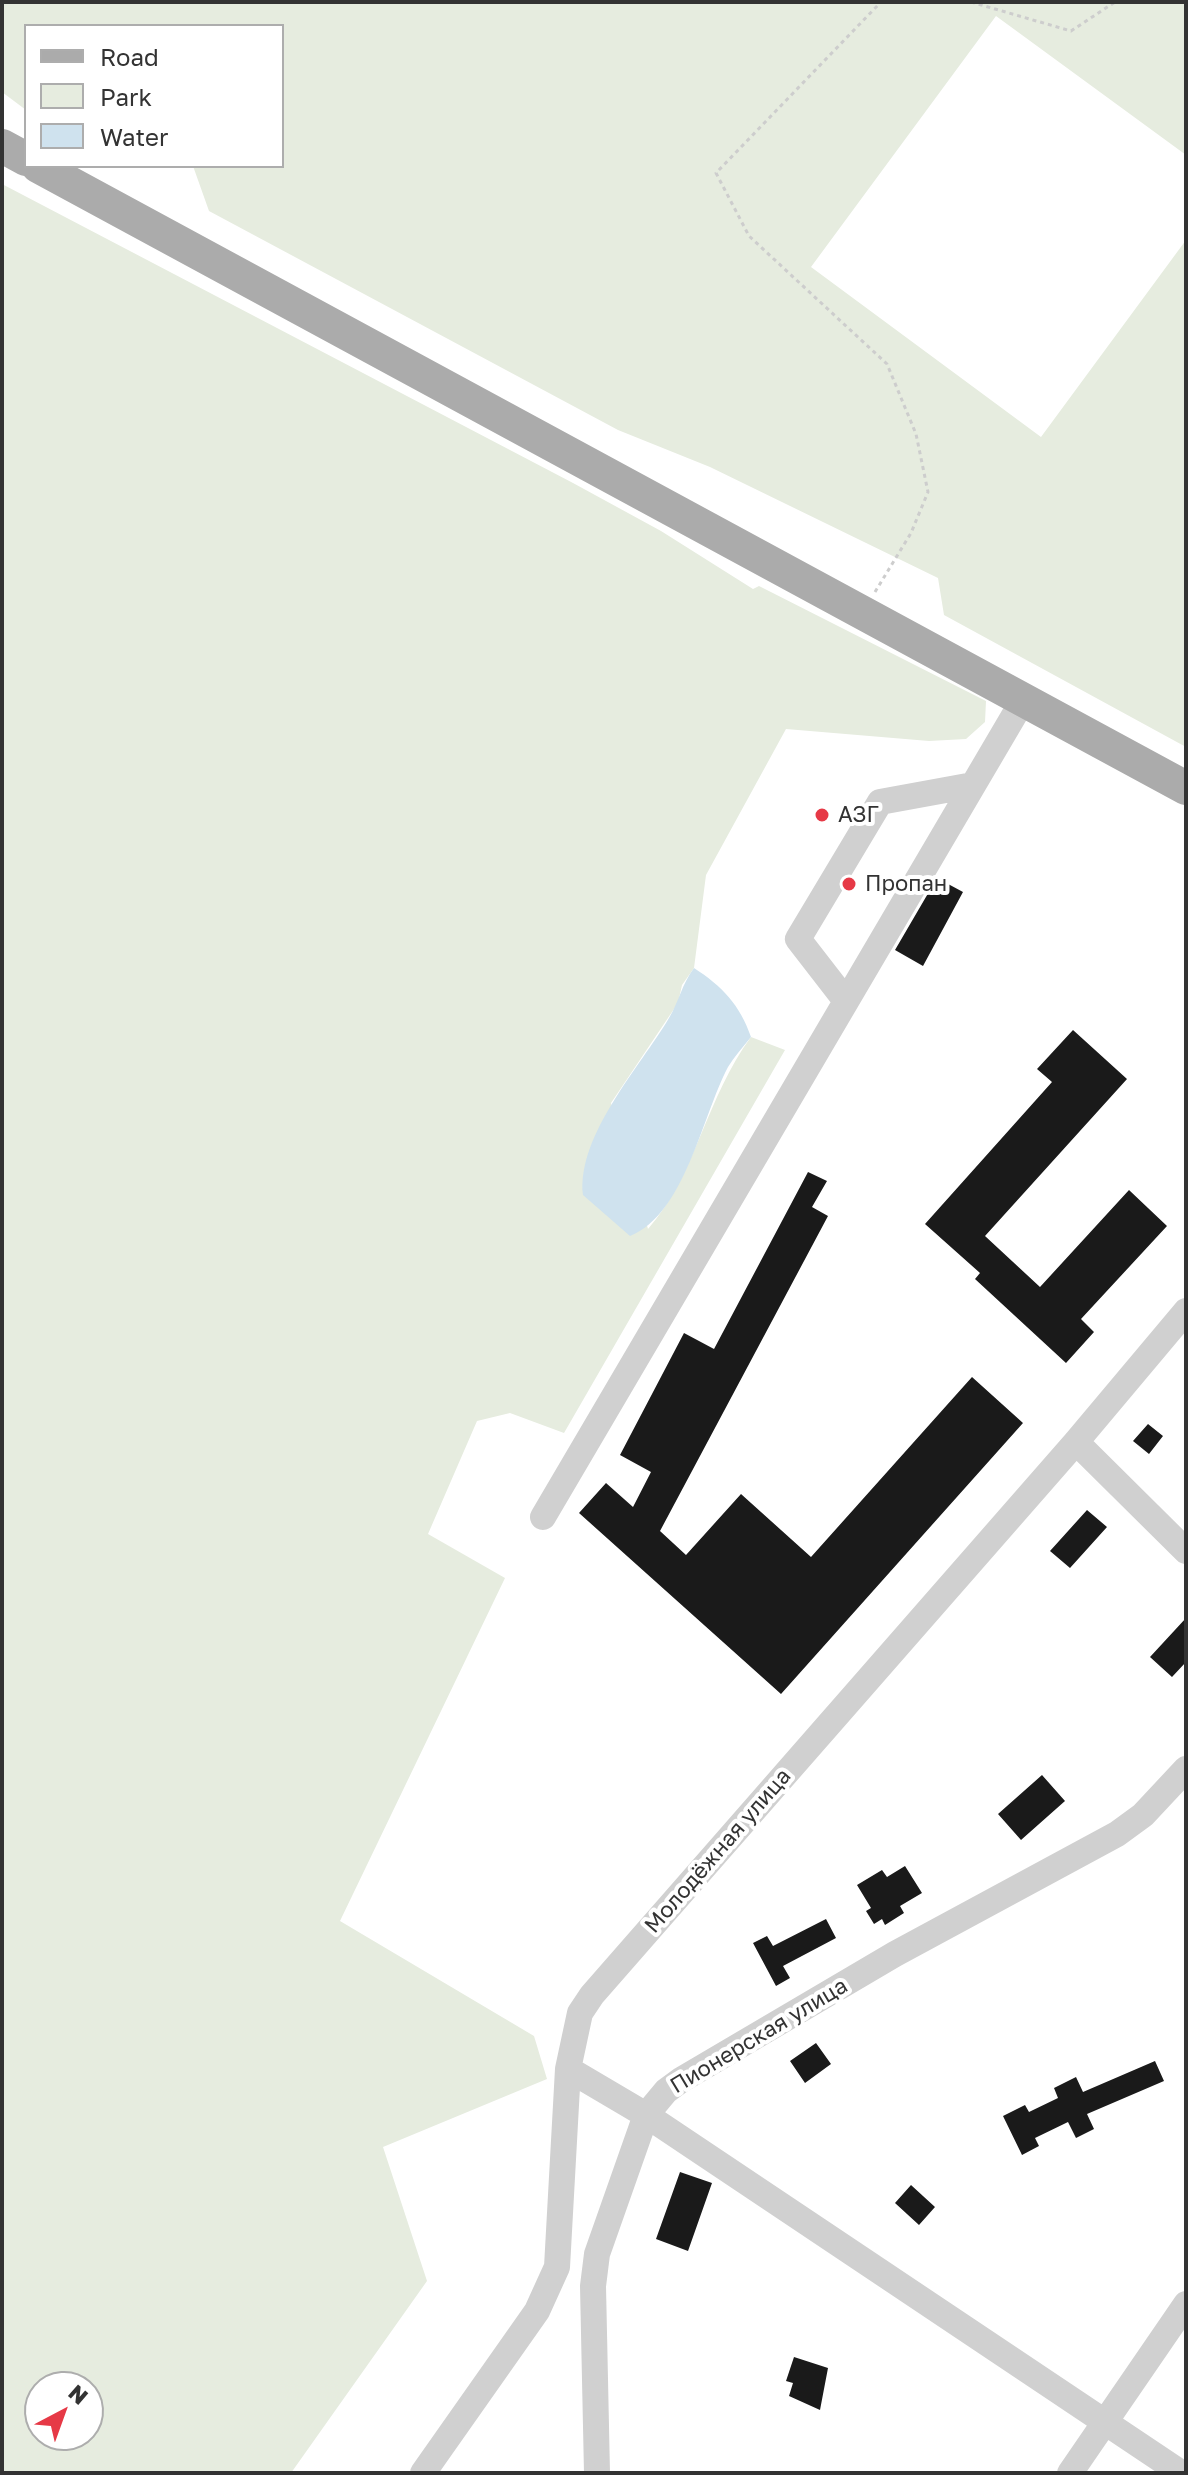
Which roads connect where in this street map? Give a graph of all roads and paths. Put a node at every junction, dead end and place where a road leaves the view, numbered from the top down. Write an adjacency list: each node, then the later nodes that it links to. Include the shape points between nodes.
1 (892, 2): 7 (path, via 881,2 716,173 749,236 887,364 916,434 928,492 911,533)
2 (971, 2): 3 (path, via 1071,31)
3 (1115, 2)
4 (2, 146): 5 (main road)
5 (24, 158)
6 (42, 168): 7 (main road)
7 (862, 615): 8 (main road)
8 (1022, 702): 9 (street); 10 (main road)
9 (973, 785): 11 (street); 11 (street, via 880,802 798,939)
10 (1186, 788)
11 (846, 1001): 14 (street)
12 (1186, 1311): 13 (street, Молодёжная улица)
13 (1076, 1442): 15 (street); 17 (street, Молодёжная улица, via 592,1995 580,2013)
14 (543, 1517)
15 (1186, 1551)
16 (1186, 1769): 18 (street, Пионерская улица, via 1117,1834 895,1954 695,2072 666,2091)
17 (568, 2069): 18 (street); 21 (street, Молодёжная улица, via 557,2267 537,2311)
18 (646, 2115): 20 (street); 22 (street, Пионерская улица, via 597,2254)
19 (1186, 2304): 20 (street)
20 (1105, 2423): 23 (street); 24 (street)
21 (423, 2473)
22 (597, 2473)
23 (1070, 2473)
24 (1181, 2473)

